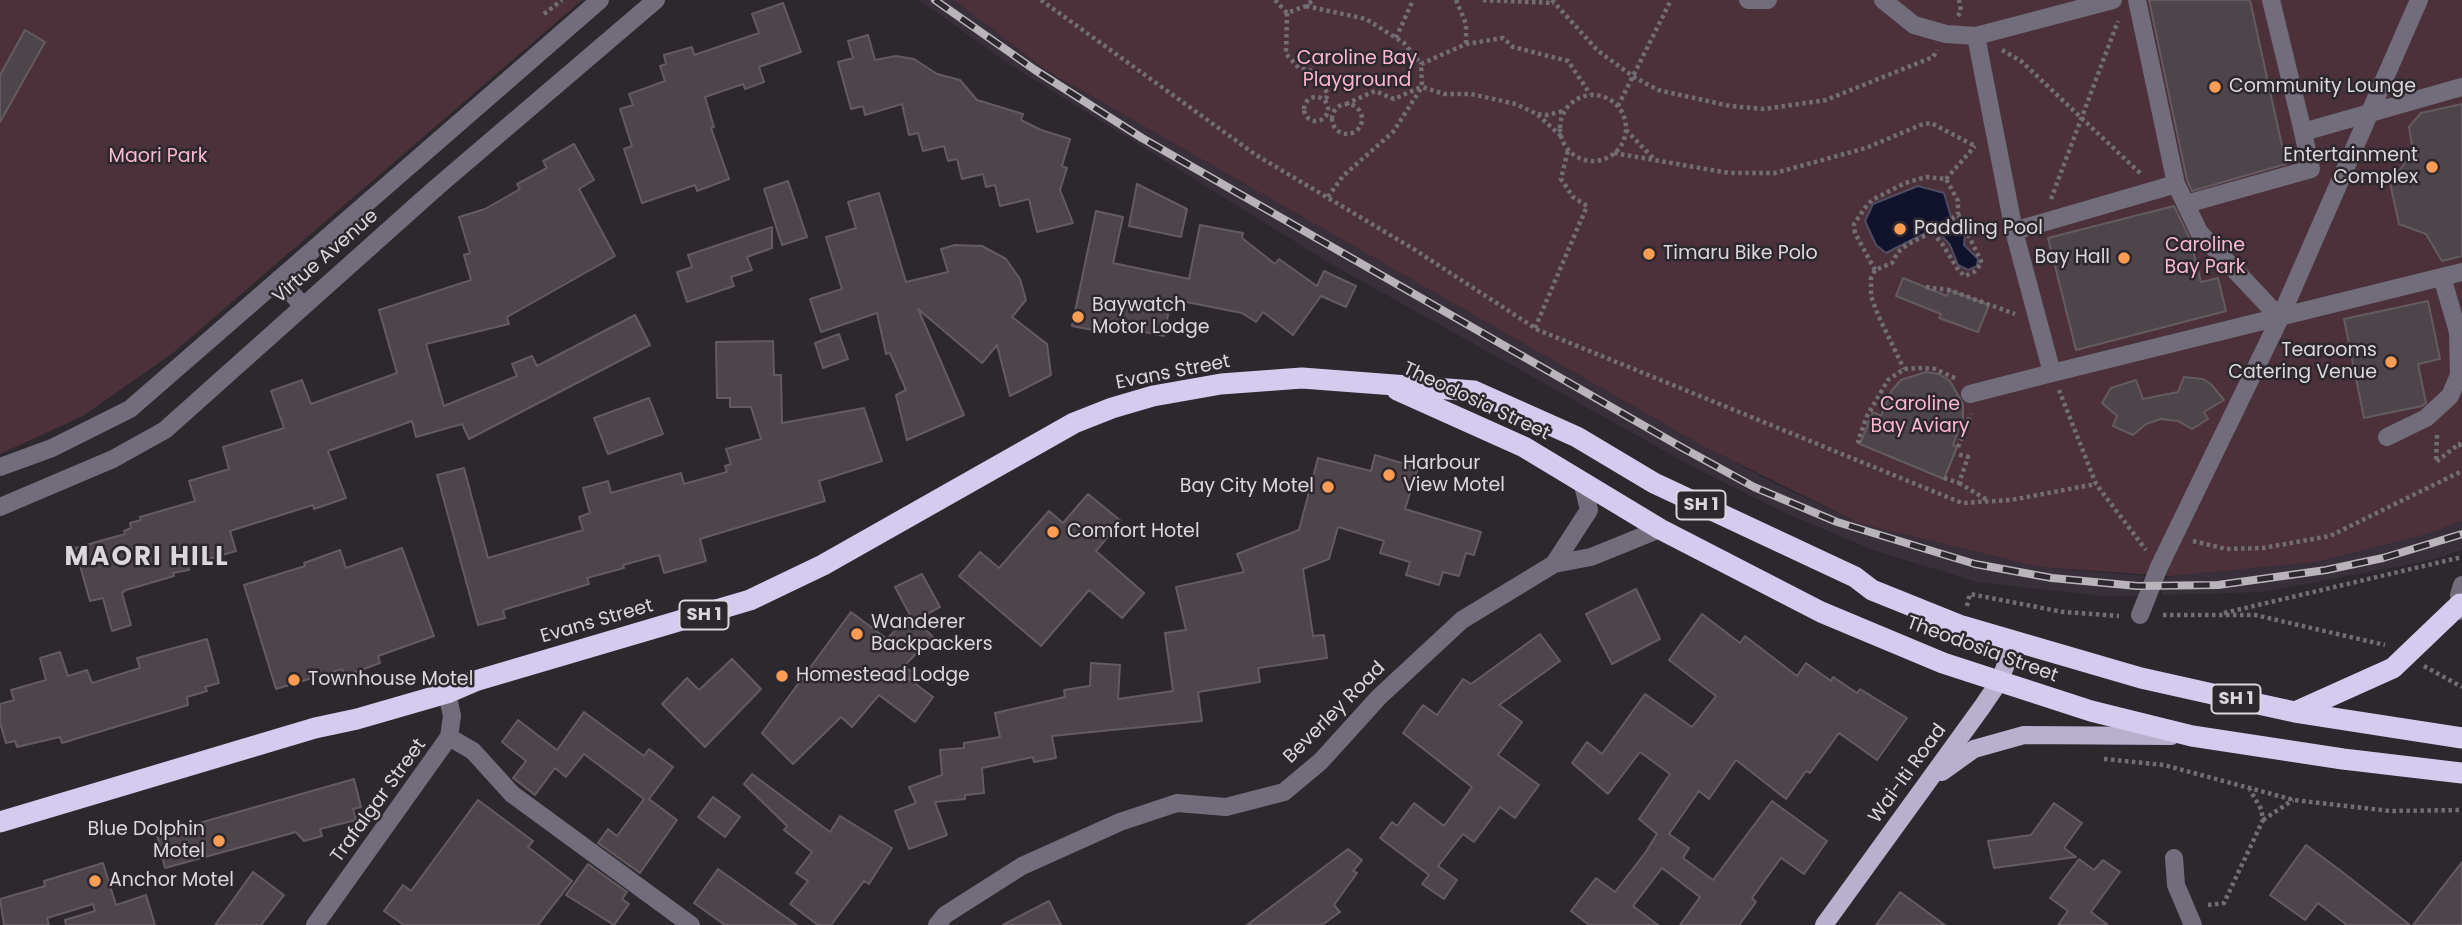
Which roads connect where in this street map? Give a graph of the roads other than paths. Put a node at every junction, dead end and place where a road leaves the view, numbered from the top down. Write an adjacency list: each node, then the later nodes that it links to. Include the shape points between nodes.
1 (600, 0): 19 (street, Virtue Avenue)
2 (656, 0): 20 (street, Virtue Avenue)
3 (1748, 0): 4 (street)
4 (1768, 0)
5 (2137, 0): 14 (street)
6 (2271, 0): 13 (street)
7 (2419, 0): 12 (street)
8 (1886, 3): 10 (street, via 1914,25)
9 (2117, 8): 10 (street)
10 (1976, 36): 16 (street)
11 (2462, 87): 12 (street)
12 (2370, 112): 13 (street); 21 (street)
13 (2303, 132): 15 (street, via 2311,169)
14 (2176, 184): 15 (street); 16 (street)
15 (2186, 204): 21 (street, via 2199,232)
16 (2014, 231): 23 (street)
17 (2462, 272): 18 (street)
18 (2442, 276): 21 (street); 22 (street)
19 (279, 279): 20 (street); 27 (street, Virtue Avenue, via 130,409 52,448)
20 (302, 305): 29 (street, Virtue Avenue, via 165,430 113,459)
21 (2280, 318): 23 (street); 33 (street)
22 (2460, 332): 26 (street, via 2459,375 2450,396 2407,429)
23 (2052, 373): 25 (street)
24 (1385, 385): 28 (highway, Theodosia Street / SH 1, via 1524,447); 34 (highway, Theodosia Street / SH 1, via 1474,391 1577,437 1654,484 1855,577 1872,590); 36 (highway, Evans Street / SH 1, via 1302,378 1262,380 1190,389 1112,408 1050,436 785,585 710,613)
25 (1970, 394)
26 (2387, 437)
27 (0, 467)
28 (1582, 481): 30 (highway, Theodosia Street / SH 1); 31 (street, Beverley Road, via 1589,510)
29 (0, 507)
30 (1660, 529): 31 (street, Beverley Road, via 1591,557); 35 (highway, Theodosia Street / SH 1, via 1821,612)
31 (1554, 564): 47 (street, Beverley Road, via 1462,620 1284,792 1226,807 1177,803 1120,822 1022,866 945,915)
32 (2461, 600): 37 (highway, via 2393,668)
33 (2140, 615)
34 (2015, 642): 35 (main road, Wai-Iti Road); 37 (highway, Theodosia Street / SH 1, via 2141,678)
35 (1999, 682): 38 (highway, Theodosia Street / SH 1); 42 (main road, Wai-Iti Road)
36 (447, 693): 39 (street, Trafalgar Street, via 452,716); 43 (highway, Evans Street / SH 1, via 315,727)
37 (2295, 712): 40 (highway, Theodosia Street / SH 1)
38 (2192, 736): 41 (highway, Theodosia Street / SH 1); 42 (main road, via 2024,736 1974,749)
39 (449, 737): 45 (street, Trafalgar Street); 46 (street, via 473,751 512,794)
40 (2462, 738)
41 (2462, 773)
42 (1929, 782): 48 (main road, Wai-Iti Road)
43 (0, 822)
44 (2174, 858): 49 (street, via 2176,885)
45 (315, 925)
46 (691, 925)
47 (937, 925)
48 (1824, 925)
49 (2193, 925)

